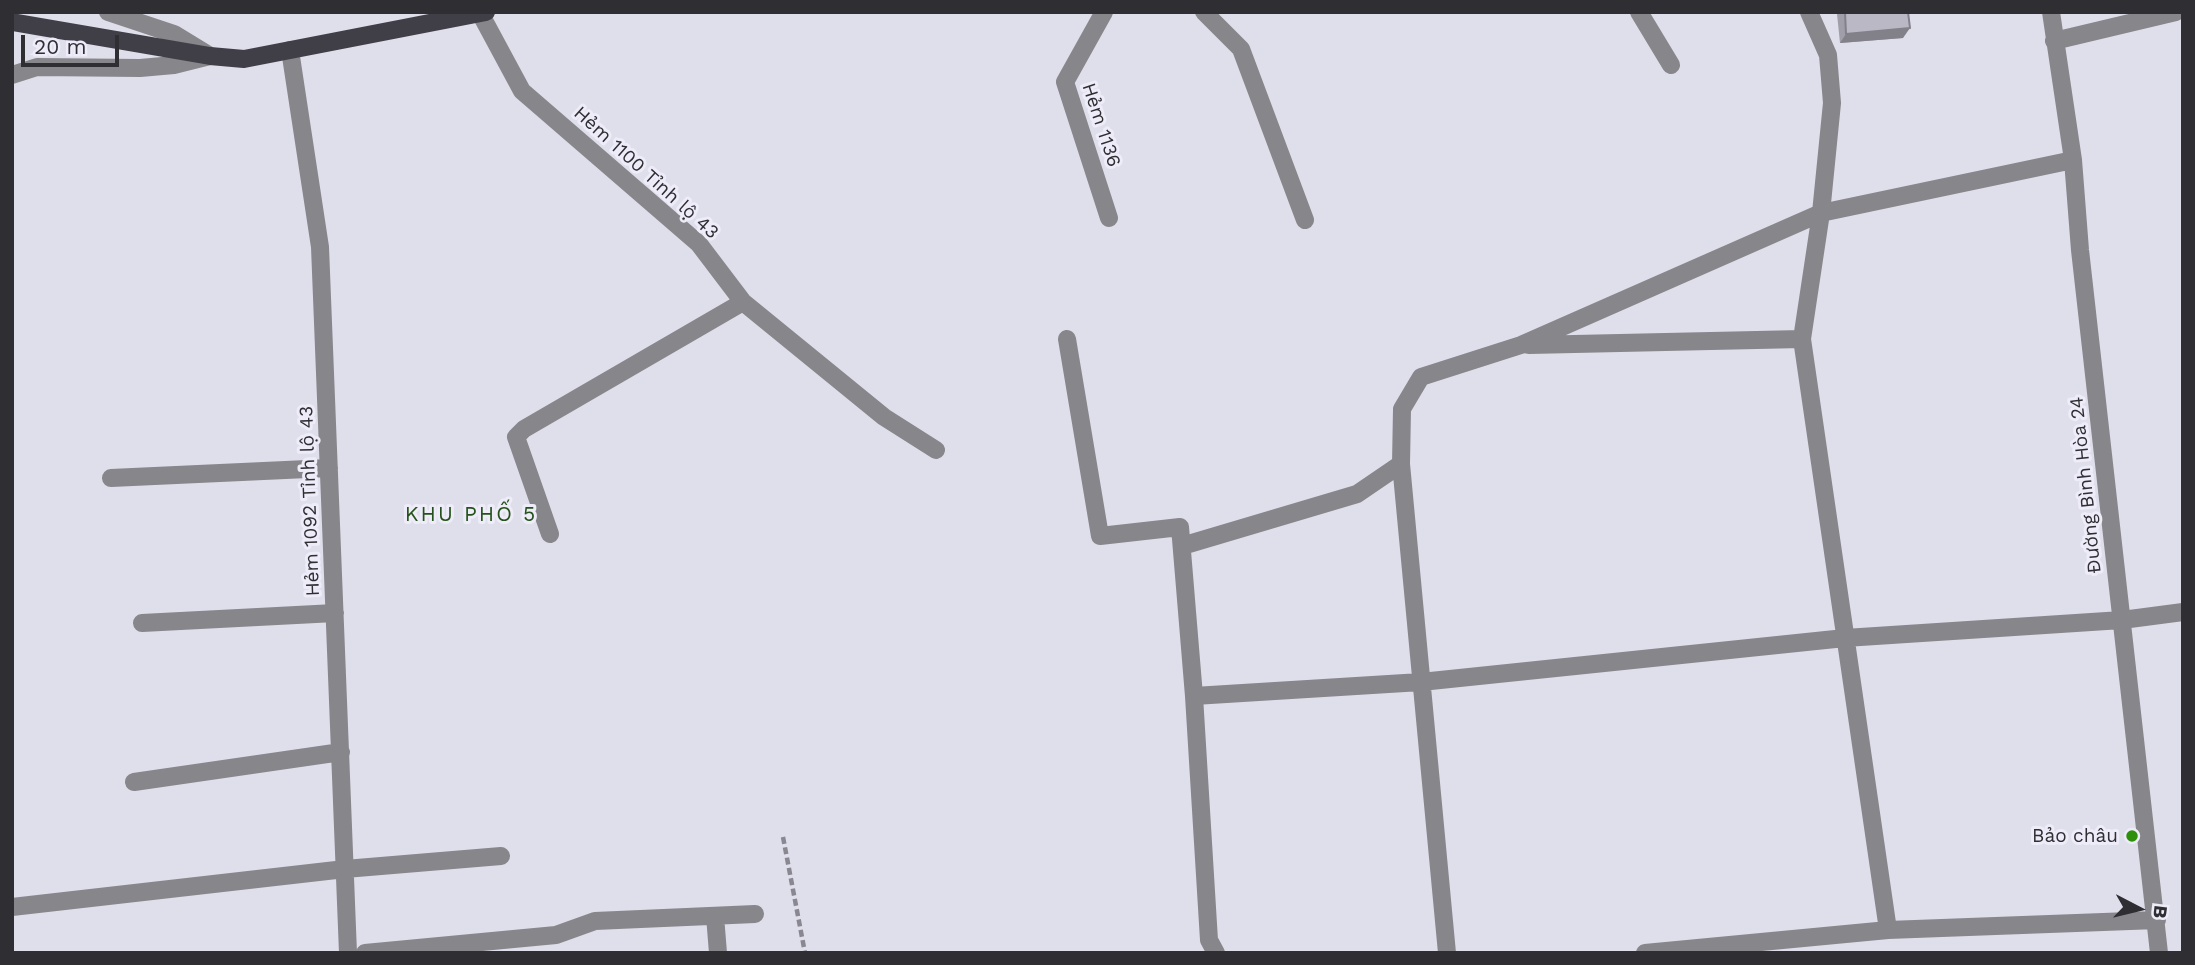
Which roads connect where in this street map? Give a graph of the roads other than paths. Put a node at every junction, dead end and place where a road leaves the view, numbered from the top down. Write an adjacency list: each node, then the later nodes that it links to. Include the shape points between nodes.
1 (108, 12): 13 (street, via 174,34)
2 (1104, 12): 18 (street, Hẻm 1136, via 1065,82)
3 (1204, 12): 19 (street, via 1241,49)
4 (1639, 12): 14 (street)
5 (1809, 12): 17 (street, via 1828,55 1831,91)
6 (2051, 12): 11 (street, Đường Bình Hòa 24)
7 (2176, 12): 11 (street)
8 (483, 13): 9 (main road); 20 (street, Hẻm 1100 Tỉnh lộ 43, via 522,91 699,244)
9 (453, 15): 12 (main road)
10 (12, 22): 13 (main road)
11 (2054, 41): 16 (street, Đường Bình Hòa 24)
12 (290, 50): 13 (main road, via 244,59); 26 (street, Hẻm 1092 Tỉnh lộ 43, via 320,247)
13 (210, 56): 15 (street, via 140,68 37,67)
14 (1671, 65)
15 (12, 75)
16 (2073, 160): 17 (street); 32 (street, Đường Bình Hòa 24)
17 (1821, 213): 22 (street); 23 (street)
18 (1109, 218)
19 (1305, 220)
20 (743, 302): 24 (street, Hẻm 1100 Tỉnh lộ 43, via 884,417); 28 (street, via 516,437)
21 (1066, 338): 29 (street, via 1100,536 1180,527)
22 (1802, 339): 23 (street); 34 (street)
23 (1521, 345): 25 (street, via 1421,377 1402,409)
24 (936, 450)
25 (1401, 464): 29 (street, via 1357,494); 35 (street)
26 (329, 468): 27 (street); 31 (street, Hẻm 1092 Tỉnh lộ 43)
27 (111, 478)
28 (550, 534)
29 (1182, 546): 36 (street)
30 (2183, 612): 32 (street)
31 (335, 613): 33 (street); 37 (street, Hẻm 1092 Tỉnh lộ 43)
32 (2122, 620): 34 (street); 44 (street, Đường Bình Hòa 24)
33 (142, 623)
34 (1845, 638): 35 (street); 45 (street)
35 (1421, 682): 36 (street); 50 (street)
36 (1194, 696): 49 (street, via 1209,940)
37 (341, 752): 38 (street); 40 (street, Hẻm 1092 Tỉnh lộ 43)
38 (134, 782)
39 (501, 856): 40 (street)
40 (345, 869): 41 (street); 46 (street, Hẻm 1092 Tỉnh lộ 43)
41 (12, 906)
42 (755, 914): 43 (street)
43 (715, 916): 47 (street, via 595,921 556,935); 48 (street)
44 (2157, 920): 45 (street); 52 (street, Đường Bình Hòa 24)
45 (1888, 930): 51 (street)
46 (348, 953)
47 (365, 953)
48 (718, 953)
49 (1216, 953)
50 (1447, 953)
51 (1645, 953)
52 (2159, 953)

